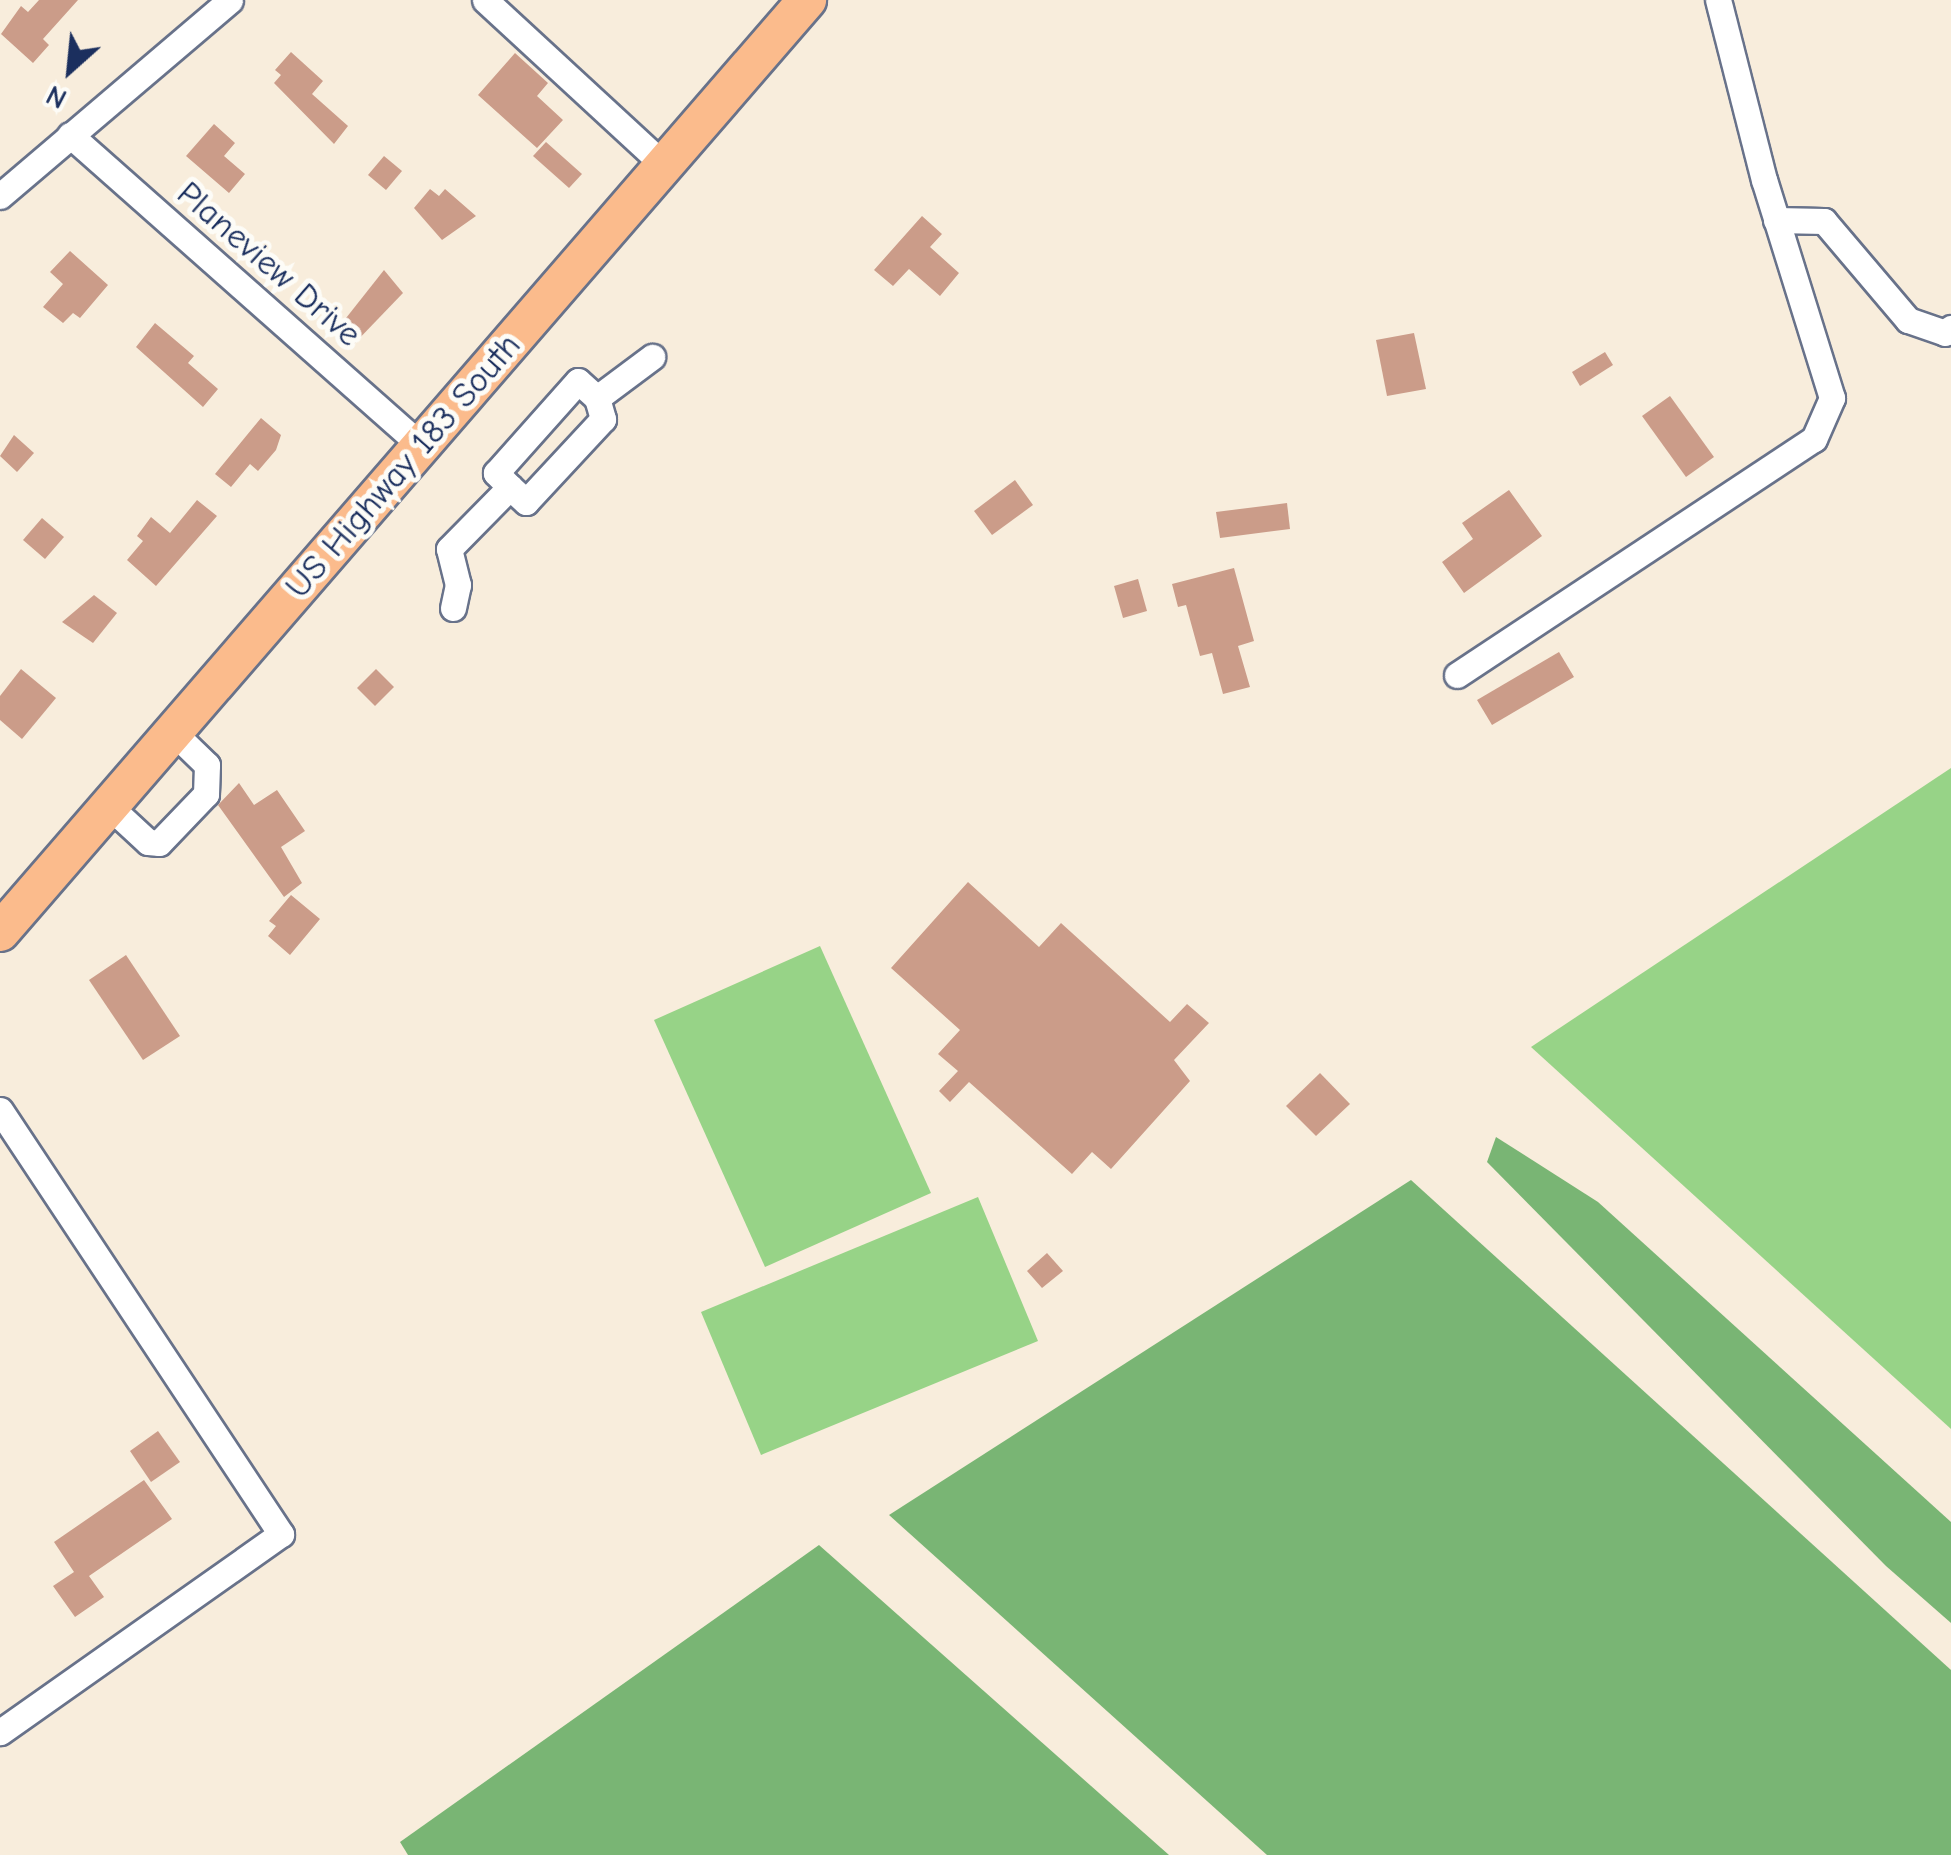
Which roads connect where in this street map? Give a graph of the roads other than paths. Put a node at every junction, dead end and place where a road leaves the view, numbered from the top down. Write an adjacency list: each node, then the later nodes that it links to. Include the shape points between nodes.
1 (230, 0): 5 (street)
2 (485, 0): 6 (street)
3 (806, 0): 6 (highway, US Highway 183 South)
4 (1718, 0): 8 (street)
5 (70, 136): 7 (street); 12 (street, Planeview Drive)
6 (664, 165): 12 (highway, US Highway 183 South)
7 (0, 196)
8 (1776, 220): 9 (street, via 1824,221 1908,320 1945,333); 15 (street, via 1832,398 1814,440)
9 (1951, 328)
10 (652, 357): 11 (street)
11 (598, 398): 13 (street, via 603,419 526,502); 13 (street, via 578,381 496,473)
12 (421, 446): 16 (highway, US Highway 183 South)
13 (510, 487): 14 (street, via 449,549 458,585)
14 (453, 608)
15 (1457, 674)
16 (173, 732): 17 (highway, US Highway 183 South); 17 (street, via 207,765 206,794 159,843 148,842)
17 (109, 806): 18 (highway, US Highway 183 South)
18 (0, 932)
19 (0, 1110): 20 (street, via 281,1534)
20 (0, 1732)

